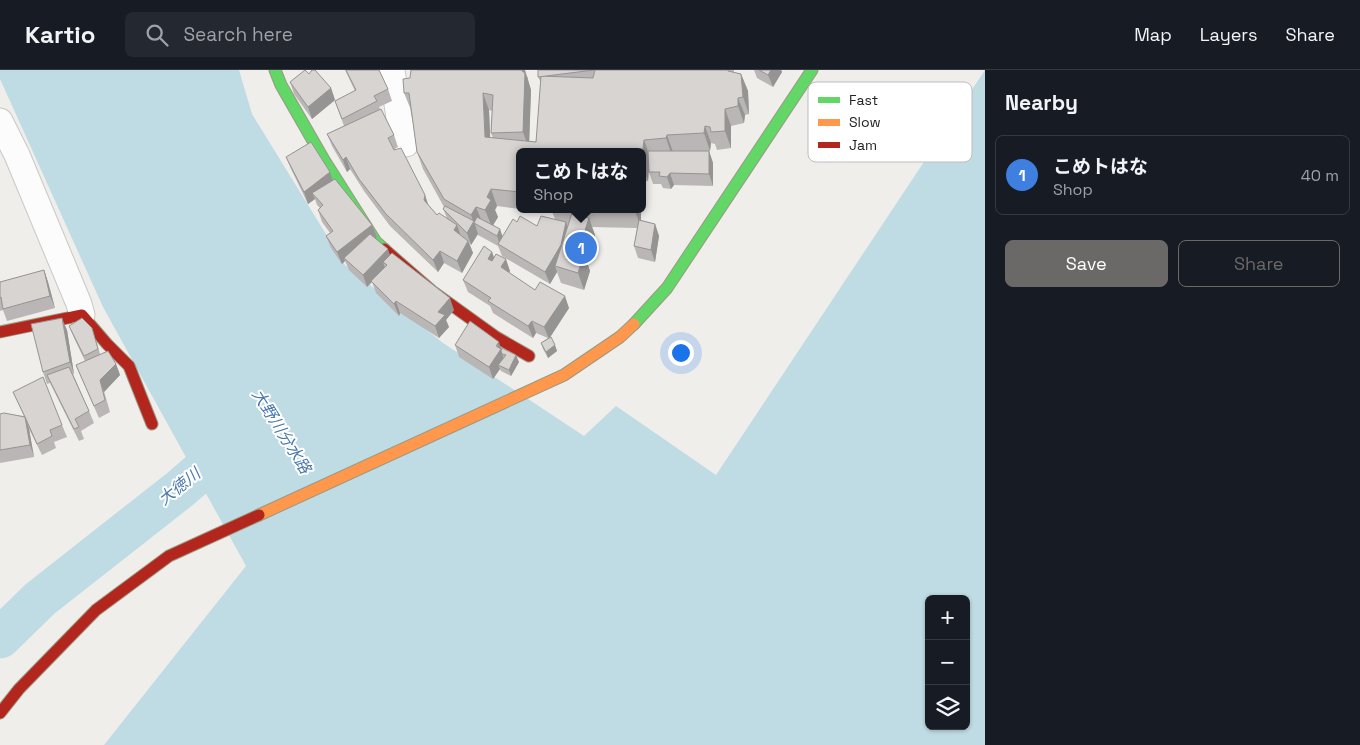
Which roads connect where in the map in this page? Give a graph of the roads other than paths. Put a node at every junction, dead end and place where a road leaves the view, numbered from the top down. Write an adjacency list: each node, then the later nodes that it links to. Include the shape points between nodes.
1 (274, 70): 8 (street, via 324,160 376,242 432,291 496,337)
2 (392, 70): 5 (street)
3 (812, 70): 10 (street, via 667,288 620,337 564,375 168,556 96,610)
4 (0, 121): 6 (street)
5 (406, 144)
6 (82, 315): 7 (street); 9 (street, via 129,366)
7 (0, 332)
8 (529, 356)
9 (152, 424)
10 (0, 713)

